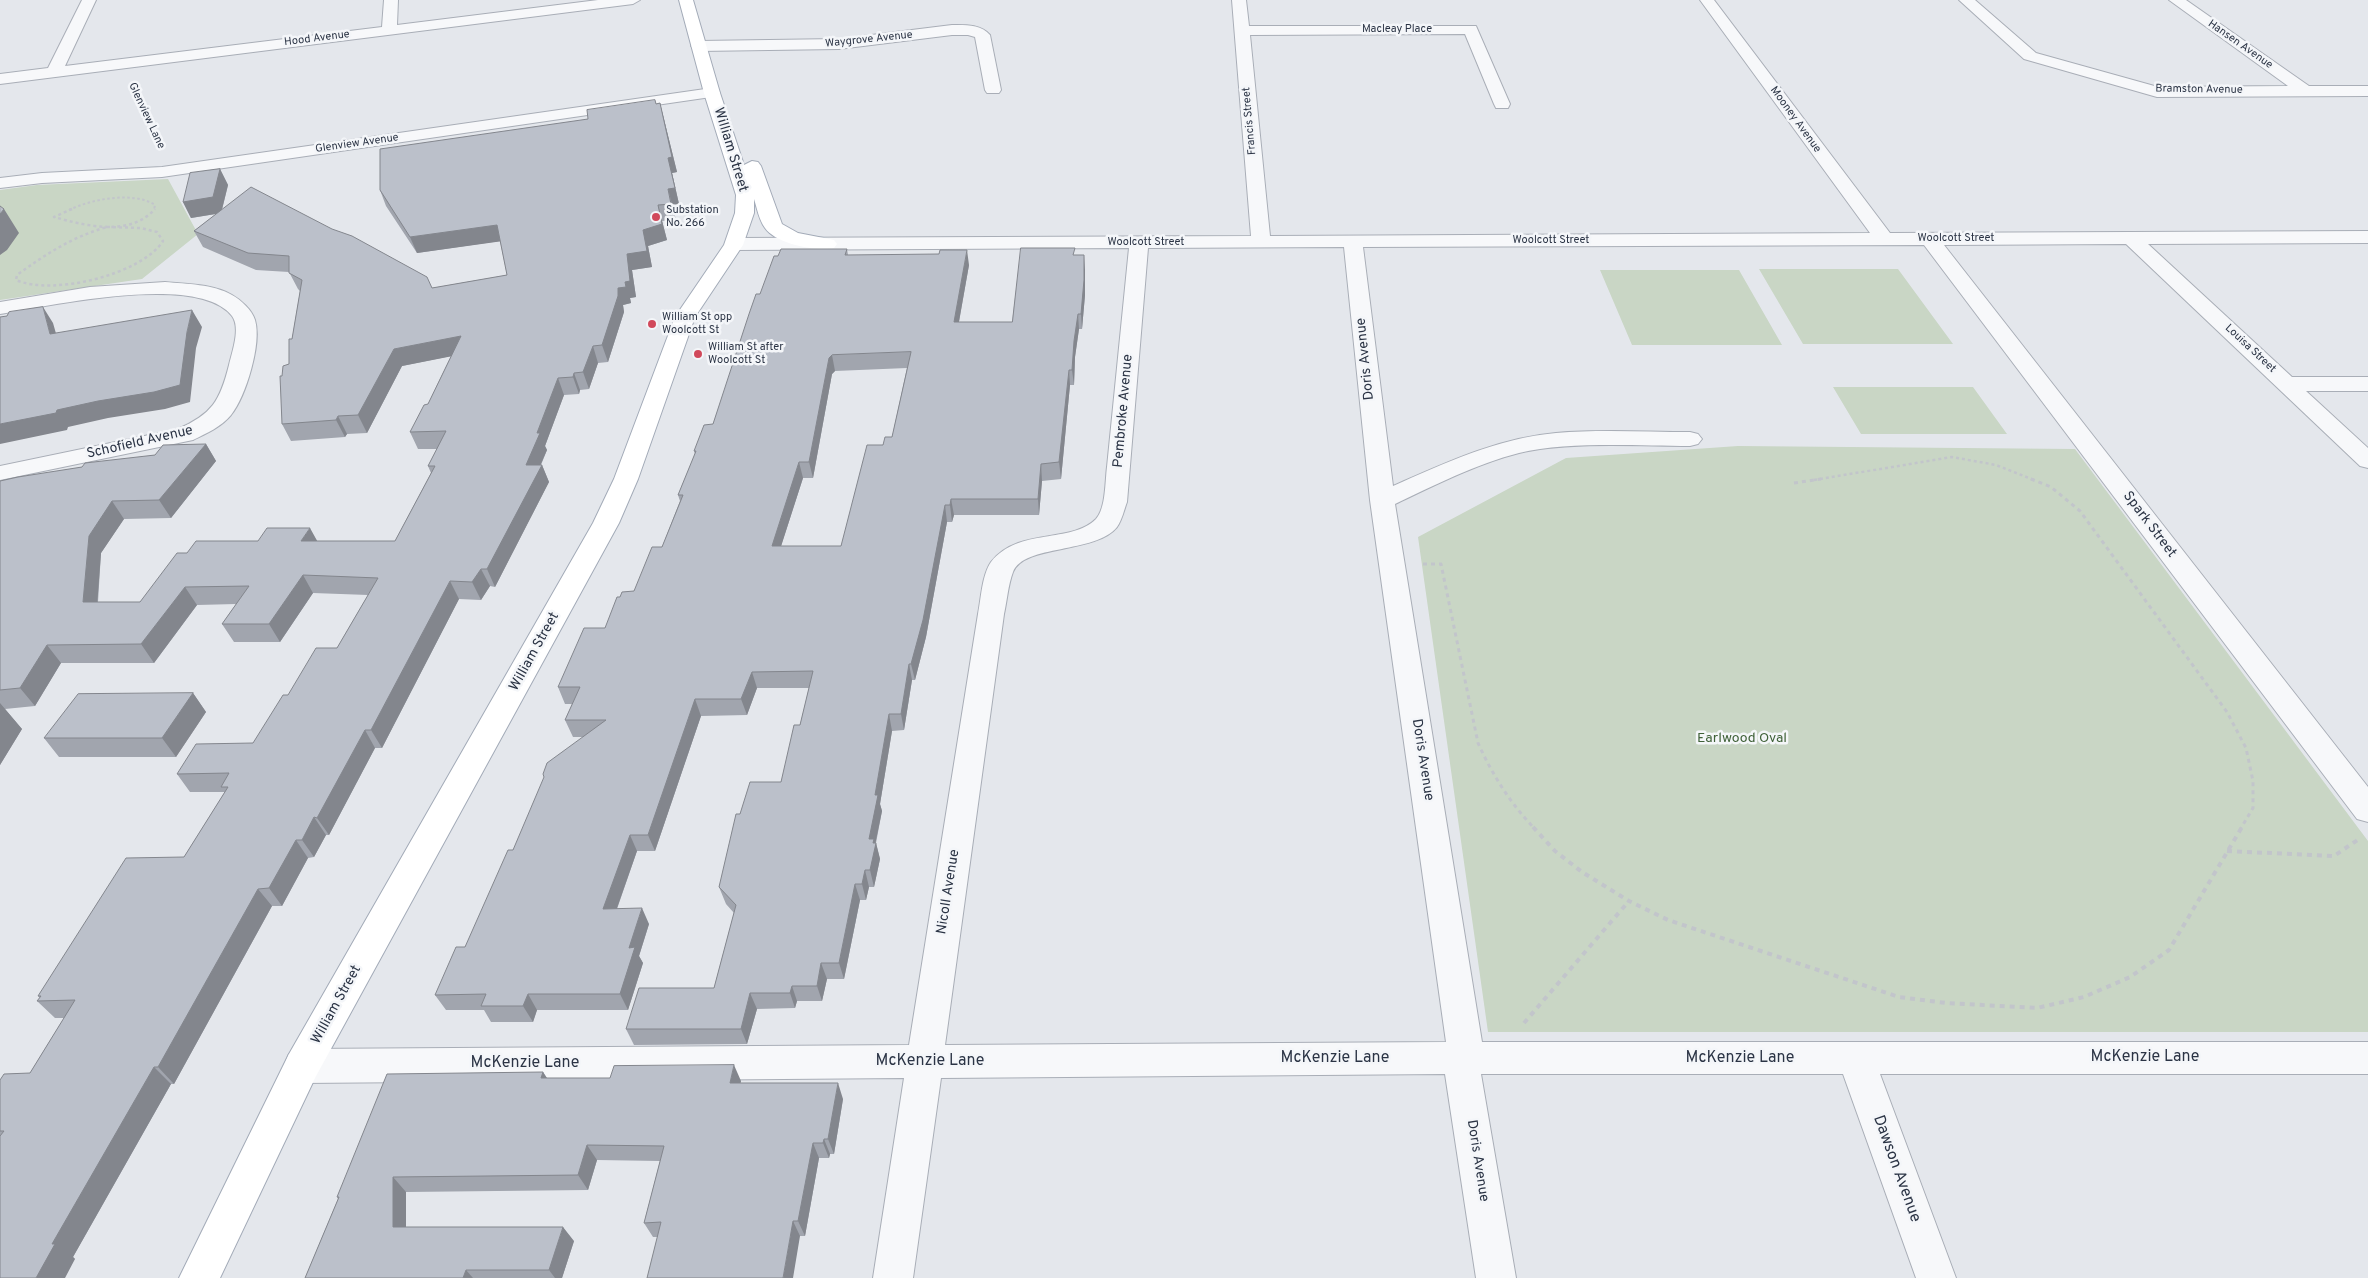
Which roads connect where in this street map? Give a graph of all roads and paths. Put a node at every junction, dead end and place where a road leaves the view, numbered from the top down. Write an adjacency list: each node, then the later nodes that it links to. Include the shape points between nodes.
1 (89, 0): 12 (street)
2 (391, 0): 9 (street)
3 (633, 0): 9 (street, Hood Avenue)
4 (686, 0): 11 (main road, William Street)
5 (1239, 0): 10 (street, Francis Street)
6 (1707, 0): 26 (street, Mooney Avenue)
7 (1966, 0): 16 (street, Bramston Avenue, via 2030,56 2157,92)
8 (2176, 0): 16 (street, Hansen Avenue)
9 (389, 30): 12 (street, Hood Avenue)
10 (1242, 31): 19 (street, Macleay Place, via 1471,30); 29 (street, Francis Street)
11 (699, 46): 15 (street, Waygrove Avenue, via 839,44 970,30 982,34); 18 (main road, William Street)
12 (54, 72): 13 (street, Hood Avenue)
13 (0, 79)
14 (130, 82): 20 (path, Glenview Lane)
15 (993, 90)
16 (2305, 91): 17 (street, Bramston Avenue)
17 (2368, 91)
18 (712, 93): 21 (main road, William Street); 22 (street, Glenview Avenue, via 162,172)
19 (1502, 104)
20 (166, 158)
21 (735, 158): 31 (main road, William Street, via 746,203); 32 (main road, via 752,166 778,232)
22 (0, 183)
23 (107, 227): 23 (path, via 147,217 155,205 150,200 137,197 113,198 79,205 54,217); 23 (path, via 150,229 157,232 163,241 141,262 108,275 40,285 20,284 16,280 17,275 60,243)
24 (2368, 237): 25 (street, Woolcott Street)
25 (2131, 238): 27 (street, Woolcott Street); 34 (street, Louisa Street)
26 (1884, 239): 27 (street, Woolcott Street); 28 (street, Woolcott Street)
27 (1930, 239): 43 (street, Spark Street)
28 (1353, 241): 29 (street, Woolcott Street); 40 (street, Doris Avenue)
29 (1261, 242): 30 (street, Woolcott Street)
30 (1139, 243): 32 (street, Woolcott Street); 41 (street, Pembroke Avenue, via 1115,502 1107,523 1086,536)
31 (735, 244): 32 (street, Woolcott Street); 51 (main road, William Street, via 685,317 626,479 606,523)
32 (827, 244)
33 (0, 308): 38 (street, Schofield Avenue, via 139,288 168,287 206,292 230,302 242,314 246,327 236,382 225,409 211,424 185,435)
34 (2288, 384): 35 (street); 37 (street, Louisa Street)
35 (2368, 384)
36 (1690, 439): 40 (street, via 1556,440 1514,447 1456,467)
37 (2368, 461)
38 (0, 473)
39 (1794, 483): 45 (path, via 1952,457 1996,465 2051,487 2067,499 2091,525 2227,712 2246,748 2253,781 2253,808)
40 (1382, 500): 48 (street, Doris Avenue, via 1464,1033)
41 (1056, 543): 50 (street, Nicoll Avenue, via 1032,547 1012,557 1001,568 991,614)
42 (1422, 564): 46 (path, via 1441,564 1478,743 1490,769 1527,821 1555,851)
43 (2368, 810)
44 (2361, 837): 45 (path, via 2334,856)
45 (2227, 852): 46 (path, via 2169,950 2130,977 2084,997 2037,1008 1899,997 1668,920)
46 (1629, 901): 48 (path)
47 (2368, 1058): 49 (street, McKenzie Lane)
48 (1478, 1059): 49 (street, McKenzie Lane); 50 (street, McKenzie Lane); 54 (street, Doris Avenue, via 1463,1078)
49 (1856, 1059): 55 (street, Dawson Avenue)
50 (924, 1062): 51 (street, McKenzie Lane); 53 (street, Nicoll Avenue)
51 (302, 1066): 52 (main road, William Street)
52 (199, 1278)
53 (893, 1278)
54 (1496, 1278)
55 (1936, 1278)

